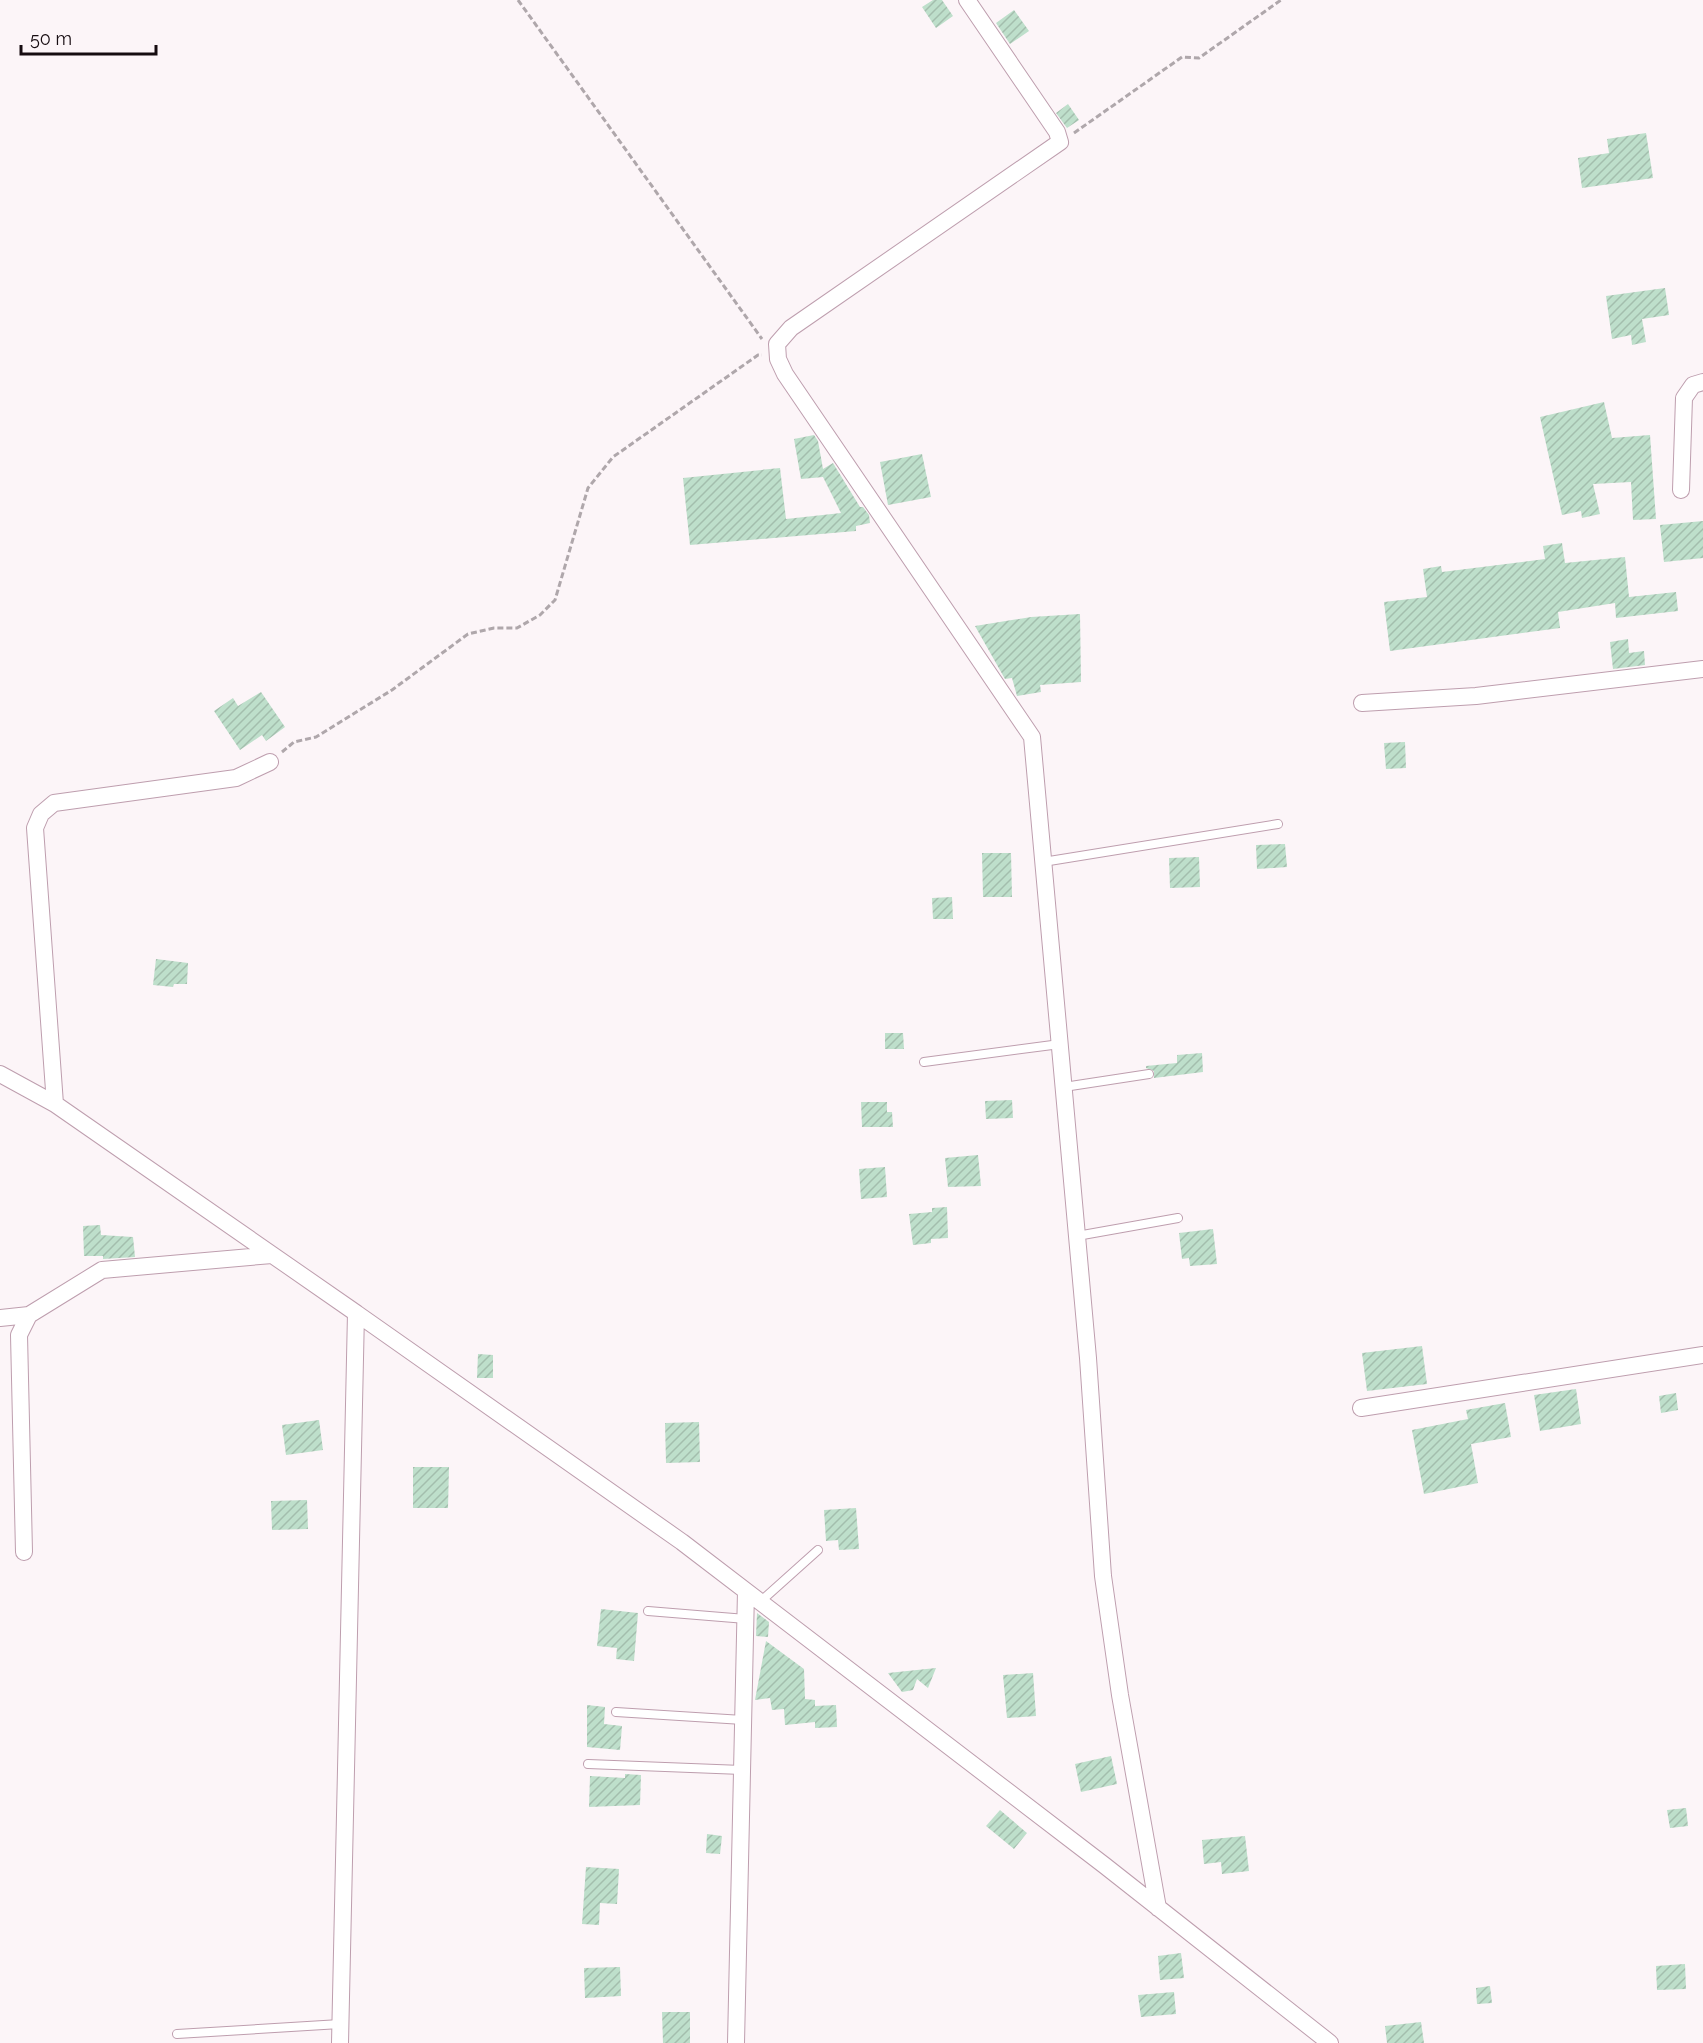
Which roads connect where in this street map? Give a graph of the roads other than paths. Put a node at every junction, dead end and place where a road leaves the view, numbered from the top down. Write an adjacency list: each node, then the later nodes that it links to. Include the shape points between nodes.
1 (967, 0): 8 (street, via 1060,142 791,328 777,344 778,359 1032,737)
2 (1703, 382): 3 (street, via 1693,385 1684,398)
3 (1681, 490)
4 (1703, 669): 5 (street, via 1476,696)
5 (1362, 703)
6 (270, 762): 14 (street, via 236,778 54,802 41,814 35,828)
7 (1278, 824): 8 (lane)
8 (1043, 862): 9 (street)
9 (1060, 1044): 10 (lane); 13 (street)
10 (924, 1062)
11 (0, 1074): 14 (street)
12 (1149, 1074): 13 (lane)
13 (1064, 1087): 16 (street)
14 (55, 1104): 17 (street)
15 (1178, 1218): 16 (lane)
16 (1077, 1236): 33 (street, via 1103,1576)
17 (272, 1255): 18 (street); 19 (street, via 102,1270)
18 (356, 1313): 25 (street); 34 (street)
19 (29, 1315): 20 (street); 24 (street, via 19,1335)
20 (0, 1318)
21 (1703, 1355): 22 (street)
22 (1360, 1408)
23 (818, 1550): 26 (lane)
24 (24, 1552)
25 (746, 1591): 26 (street); 28 (street)
26 (760, 1602): 33 (street)
27 (648, 1611): 28 (lane)
28 (746, 1619): 30 (street)
29 (616, 1712): 30 (lane)
30 (743, 1720): 32 (street)
31 (588, 1764): 32 (lane)
32 (742, 1770): 37 (street)
33 (1158, 1908): 38 (street)
34 (340, 2024): 35 (lane); 36 (street)
35 (177, 2034)
36 (340, 2043)
37 (736, 2043)
38 (1330, 2043)

